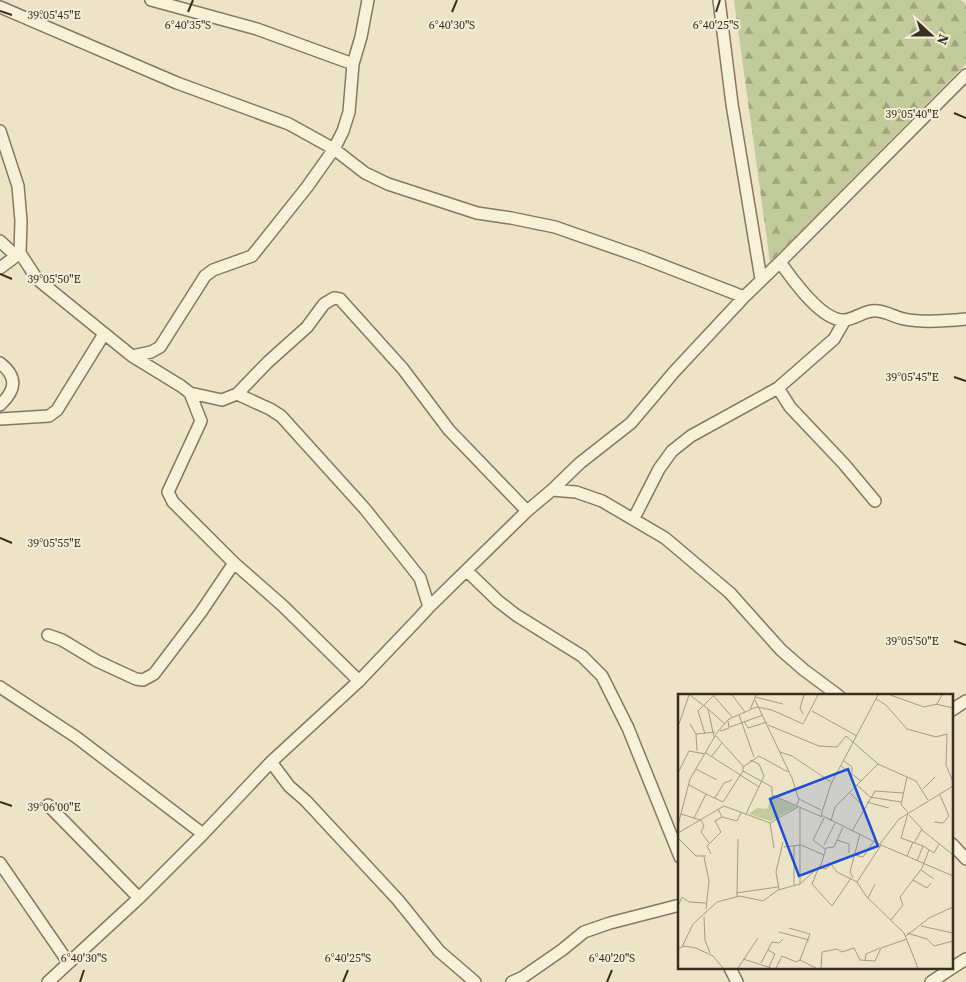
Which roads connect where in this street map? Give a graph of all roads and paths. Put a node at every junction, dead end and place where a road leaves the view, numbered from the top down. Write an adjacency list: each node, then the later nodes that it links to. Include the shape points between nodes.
1 (151, 0): 5 (street, via 257,29)
2 (368, 0): 5 (street)
3 (718, 0): 13 (street)
4 (0, 7): 8 (street, via 176,83 289,124)
5 (353, 64): 8 (street, via 349,112)
6 (966, 75): 11 (street)
7 (0, 131): 10 (street, via 18,186 21,221)
8 (334, 150): 14 (street, via 365,173 388,184 477,213 554,227 641,256); 18 (street, via 252,256 205,276 160,347)
9 (0, 241): 10 (street)
10 (18, 254): 12 (street); 17 (street, via 37,279)
11 (780, 262): 13 (street); 16 (street, via 796,284 826,314)
12 (0, 268)
13 (761, 279): 14 (street)
14 (744, 297): 25 (street, via 631,423)
15 (966, 319): 16 (street, via 919,321 870,311)
16 (845, 320): 20 (street, via 834,339)
17 (104, 334): 18 (street); 24 (street, via 57,410 48,416)
18 (132, 356): 21 (street)
19 (0, 363): 23 (street, via 10,371 13,385)
20 (778, 388): 26 (street, via 790,407); 28 (street, via 690,436 672,451)
21 (190, 393): 22 (street, via 222,400); 29 (street, via 201,421 168,492)
22 (237, 394): 27 (street, via 307,327 324,304 334,298 340,299 403,369 449,430); 31 (street, via 281,416 365,509 420,578)
23 (0, 404)
24 (0, 419)
25 (552, 490): 27 (street); 28 (street, via 576,492)
26 (875, 501)
27 (527, 511): 30 (street)
28 (634, 518): 35 (street, via 688,556 730,593 781,650)
29 (234, 562): 32 (street, via 162,664 143,680 97,661); 33 (street)
30 (467, 570): 31 (street); 42 (street, via 498,601 582,656 602,676 628,728)
31 (429, 607): 33 (street)
32 (48, 635)
33 (359, 680): 38 (street)
34 (1, 689): 40 (street, via 76,737)
35 (836, 694)
36 (966, 701): 37 (street)
37 (954, 709)
38 (271, 762): 40 (street); 53 (street, via 398,900 439,951)
39 (48, 805): 45 (street)
40 (203, 834): 45 (street)
41 (954, 846): 43 (street)
42 (678, 852)
43 (966, 859)
44 (0, 864): 48 (street)
45 (139, 898): 48 (street)
46 (678, 905): 54 (street, via 584,932 524,977)
47 (966, 959): 49 (street)
48 (68, 962): 52 (street)
49 (954, 967)
50 (731, 970): 55 (street)
51 (949, 970): 56 (street)
52 (48, 982)
53 (476, 982)
54 (512, 982)
55 (737, 982)
56 (931, 982)

